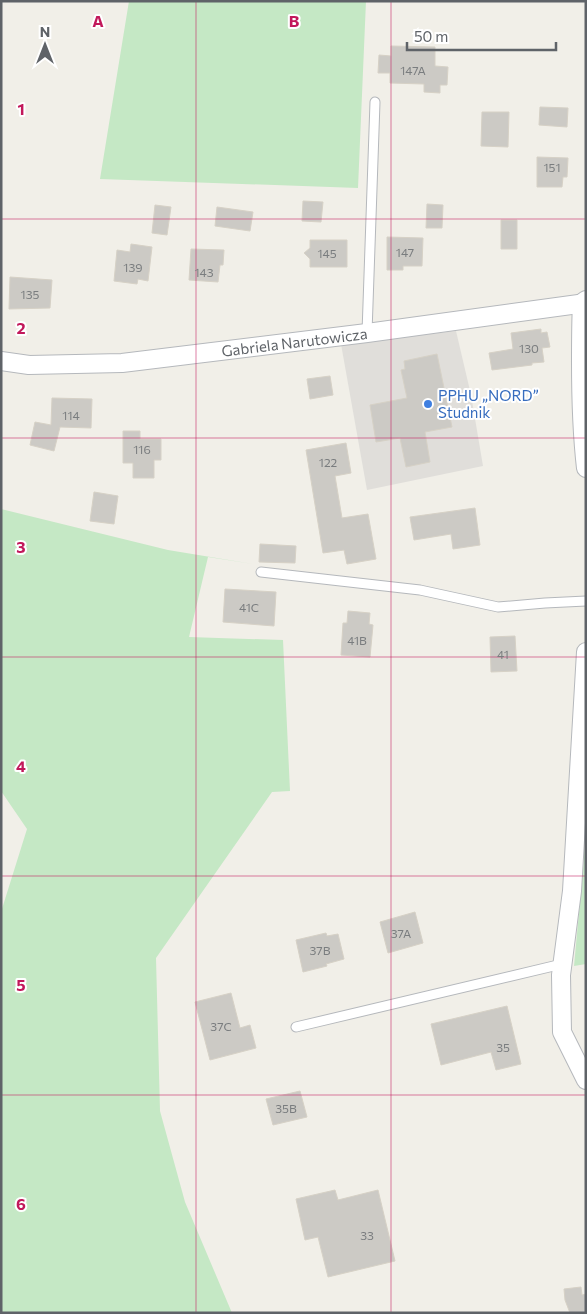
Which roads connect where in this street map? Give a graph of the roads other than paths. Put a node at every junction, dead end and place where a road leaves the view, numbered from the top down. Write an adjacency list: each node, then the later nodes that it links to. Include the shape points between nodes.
1 (375, 102): 3 (lane)
2 (585, 302): 3 (street, Gabriela Narutowicza); 5 (street, via 581,393)
3 (367, 333): 4 (street, Gabriela Narutowicza, via 122,363)
4 (1, 362)
5 (586, 468)
6 (261, 572): 7 (lane, via 420,590 498,607)
7 (586, 601)
8 (586, 652): 9 (street, via 572,892)
9 (562, 964): 10 (lane); 11 (street, via 562,1032)
10 (296, 1027)
11 (586, 1080)

